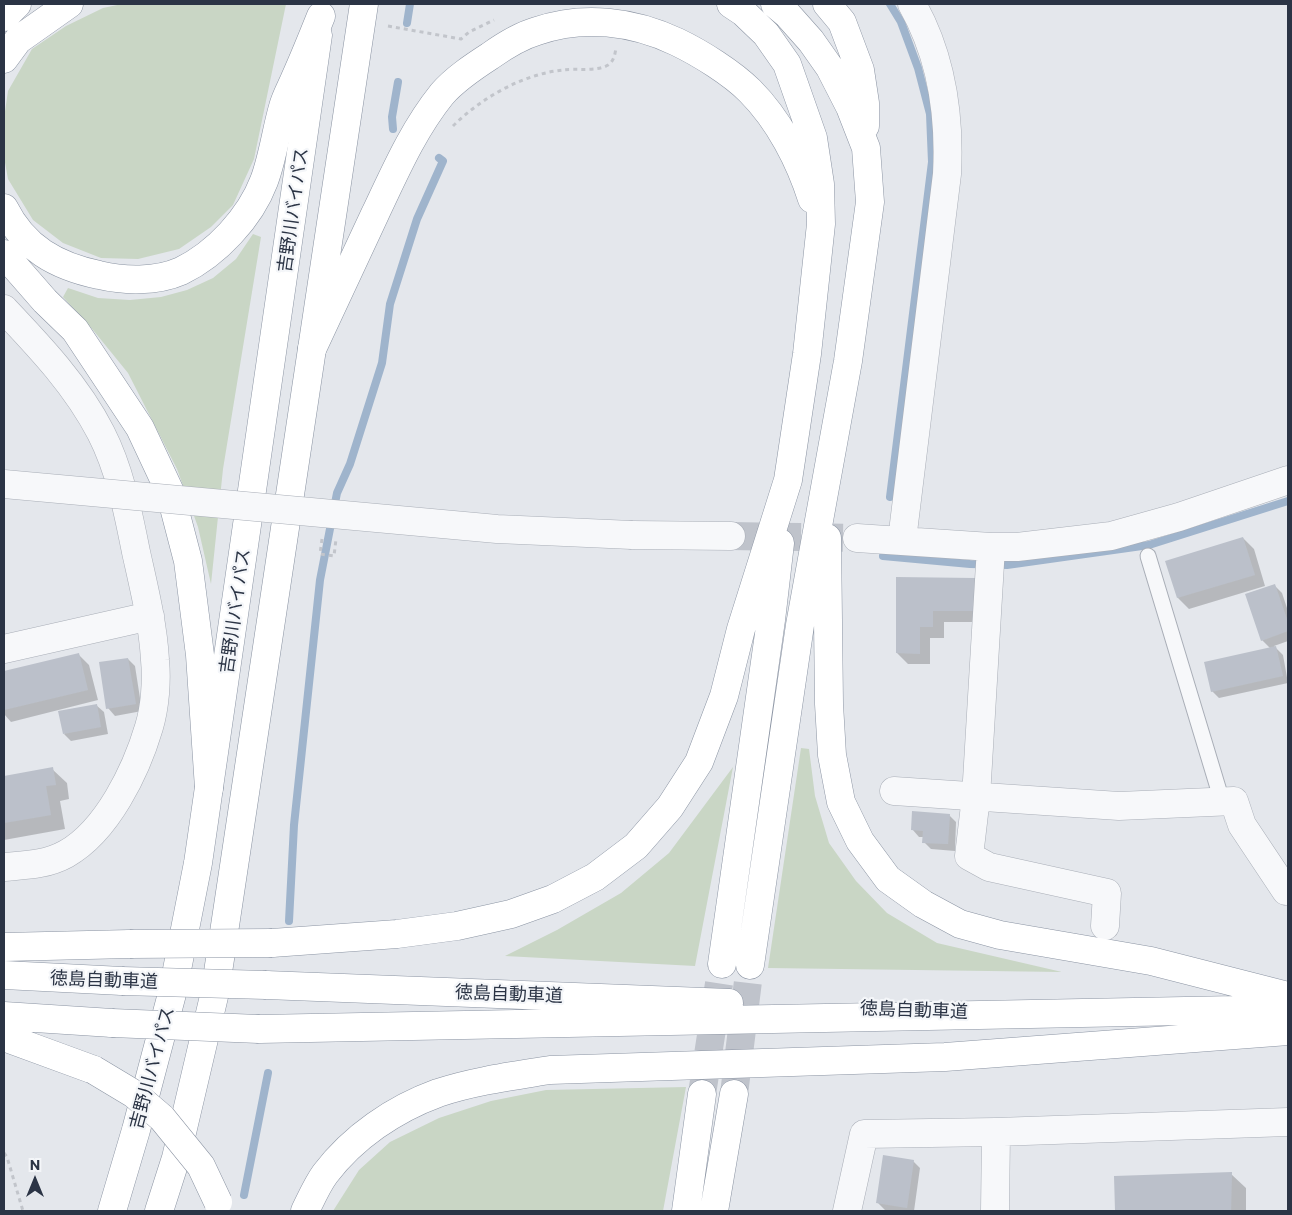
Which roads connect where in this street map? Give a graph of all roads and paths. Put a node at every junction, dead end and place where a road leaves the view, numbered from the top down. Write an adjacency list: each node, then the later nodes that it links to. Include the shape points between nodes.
1 (17, 4): 9 (highway)
2 (69, 4): 13 (highway, via 18,40)
3 (364, 4): 20 (highway)
4 (731, 4): 17 (highway, via 766,34 787,64 813,138 820,184)
5 (775, 4): 15 (highway, via 811,41 830,68)
6 (827, 4): 15 (highway, via 842,22 860,70)
7 (912, 4): 27 (street, via 930,43 937,71 947,123 948,174)
8 (322, 10): 16 (highway, via 283,107 264,182 253,203 239,223 210,252 180,271 150,279 116,279 84,272 50,259 27,242); 34 (highway, 吉野川バイパス)
9 (4, 17)
10 (495, 19): 11 (path, via 461,39)
11 (388, 26)
12 (616, 43): 14 (path, via 614,58 608,65 546,72 528,78 472,108)
13 (4, 59)
14 (448, 131)
15 (866, 148): 21 (highway, via 870,202 848,361)
16 (4, 208)
17 (821, 224): 20 (highway, via 808,185 784,135 749,90 694,50 660,34 597,21 563,24 535,31 472,67 444,93 421,122); 22 (highway, via 807,354)
18 (4, 254): 34 (highway, via 75,330 140,428 170,492 190,570 200,655)
19 (4, 309): 32 (street, via 69,382 101,433 115,466)
20 (312, 348): 59 (highway, via 215,992 176,1158)
21 (826, 472): 43 (highway); 45 (highway, via 832,755 842,802 860,841 888,879 923,904 960,924 1000,935 1151,961)
22 (788, 480): 41 (highway, bridge, via 741,629 724,696 699,762 670,807 636,846 595,877 554,899 511,914 397,934 272,943); 42 (highway)
23 (1288, 480): 31 (street, via 1180,517 1111,536 1017,547)
24 (4, 484): 25 (street, bridge, via 497,529)
25 (731, 536)
26 (857, 538): 27 (street)
27 (902, 540): 31 (street)
28 (321, 550): 29 (path, via 320,554 334,556)
29 (334, 552)
30 (1148, 556): 37 (lane)
31 (990, 561): 36 (street)
32 (150, 616): 33 (street); 38 (street, via 156,661 149,727 130,776 108,815 67,854 44,864)
33 (4, 649)
34 (209, 788): 58 (highway, 吉野川バイパス, via 173,990)
35 (894, 791): 36 (street)
36 (976, 797): 37 (street, via 1120,806); 40 (street, via 969,856 989,867 1107,893)
37 (1222, 801): 39 (street, via 1234,801 1242,825)
38 (4, 867)
39 (1288, 890)
40 (1105, 926)
41 (4, 947)
42 (722, 964)
43 (750, 965)
44 (4, 976): 47 (highway, 徳島自動車道, bridge)
45 (1288, 996)
46 (1288, 1009): 47 (highway, 徳島自動車道)
47 (1014, 1014): 48 (highway, 徳島自動車道, bridge, via 259,1029)
48 (4, 1016)
49 (1288, 1031): 60 (highway, via 945,1057 550,1070 496,1078 438,1094 392,1114 354,1142 324,1175)
50 (4, 1037): 56 (highway, bridge, via 94,1070 134,1094 162,1118 201,1166)
51 (702, 1094): 61 (highway)
52 (734, 1094): 62 (highway)
53 (1288, 1122): 54 (street)
54 (996, 1132): 63 (street, via 864,1134); 64 (street)
55 (4, 1153): 57 (path)
56 (220, 1207)
57 (22, 1211)
58 (112, 1211)
59 (159, 1211)
60 (305, 1211)
61 (686, 1211)
62 (714, 1211)
63 (847, 1211)
64 (995, 1211)

